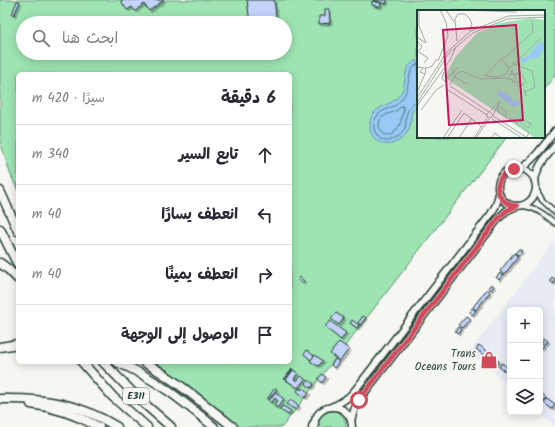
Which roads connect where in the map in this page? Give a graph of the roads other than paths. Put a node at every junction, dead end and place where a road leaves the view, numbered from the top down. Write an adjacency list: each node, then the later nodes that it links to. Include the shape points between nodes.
1 (555, 131): 3 (street, via 530,162)
2 (555, 146): 4 (street, via 537,172)
3 (520, 169): 4 (street, via 528,172); 6 (street, via 509,170 500,178)
4 (536, 186): 7 (street, via 532,199); 8 (street, via 542,200)
5 (0, 191): 9 (highway)
6 (499, 194): 7 (street, via 511,206); 24 (street, via 491,214 356,389 345,400)
7 (520, 206): 11 (street, via 538,210); 25 (street, via 506,211 498,219 363,394 355,407)
8 (555, 212)
9 (9, 213): 10 (highway); 12 (highway)
10 (16, 222)
11 (555, 223)
12 (16, 227)
13 (0, 229): 14 (highway)
14 (16, 260)
15 (0, 263): 16 (highway)
16 (16, 277)
17 (16, 344): 18 (highway)
18 (0, 347)
19 (84, 364): 29 (highway, E311, via 113,397)
20 (106, 364): 30 (highway, E311, via 140,400)
21 (122, 364): 31 (highway, via 140,372 168,390)
22 (147, 364): 32 (highway, via 176,382)
23 (0, 399): 27 (highway, via 51,408); 28 (highway, via 24,398 68,405)
24 (331, 407): 25 (street, via 346,412); 26 (street, via 322,410)
25 (351, 424)
26 (314, 426)
27 (99, 427)
28 (117, 427)
29 (147, 427)
30 (171, 427)
31 (214, 427)
32 (233, 427)

